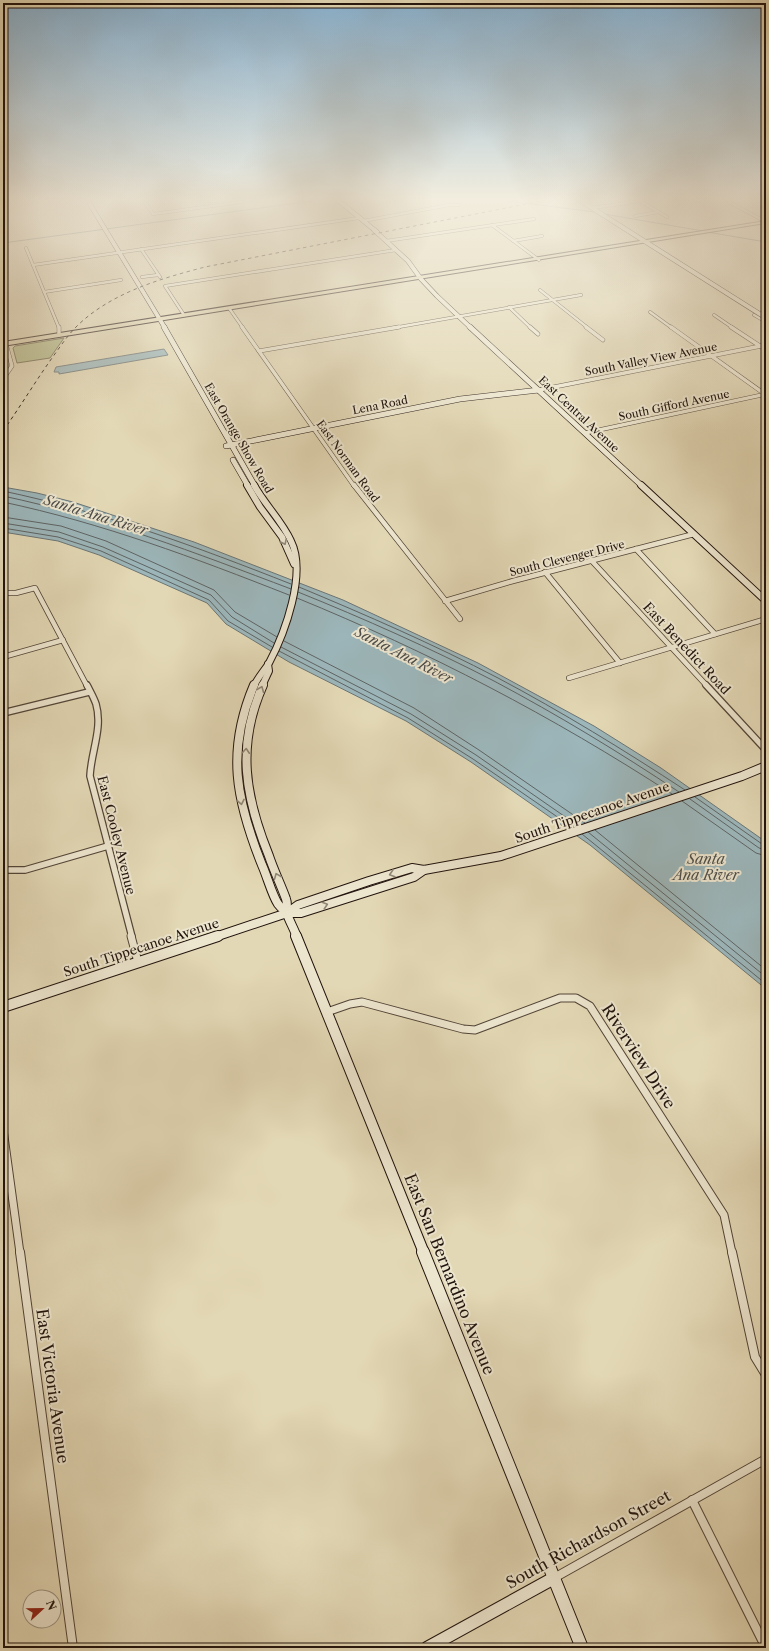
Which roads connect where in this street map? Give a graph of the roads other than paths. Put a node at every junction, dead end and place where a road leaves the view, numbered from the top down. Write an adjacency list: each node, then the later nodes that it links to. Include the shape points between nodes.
1 (38, 278): 8 (street)
2 (133, 278): 19 (main road, East Orange Show Road)
3 (216, 278): 14 (street, via 165,286)
4 (420, 278): 12 (main road); 17 (main road, East Central Avenue)
5 (703, 278): 18 (main road)
6 (121, 280): 8 (street)
7 (540, 290): 10 (street)
8 (44, 292): 22 (street, via 59,327)
9 (581, 294): 10 (street)
10 (552, 300): 11 (street); 23 (street)
11 (509, 307): 17 (street); 21 (street)
12 (230, 309): 14 (main road); 19 (main road); 28 (street, East Norman Road)
13 (650, 312): 29 (street)
14 (184, 315): 19 (main road)
15 (714, 315): 25 (street)
16 (754, 315): 20 (street)
17 (458, 316): 28 (street); 31 (main road, East Central Avenue)
18 (766, 318)
19 (158, 320): 22 (main road); 24 (main road); 35 (main road, East Orange Show Road)
20 (766, 322)
21 (538, 334)
22 (59, 335): 24 (main road)
23 (603, 340)
24 (5, 345): 30 (street, via 12,366)
25 (761, 346): 26 (street, South Valley View Avenue); 27 (street); 29 (street, South Valley View Avenue)
26 (766, 346)
27 (766, 350)
28 (259, 351): 33 (street, East Norman Road)
29 (712, 356): 31 (street, South Valley View Avenue); 32 (street)
30 (3, 379)
31 (539, 390): 33 (main road, Lena Road, via 460,399); 34 (main road, East Central Avenue)
32 (766, 395): 34 (street, South Gifford Avenue)
33 (313, 428): 35 (main road, Lena Road); 41 (street, East Norman Road, via 367,504)
34 (585, 433): 36 (main road, East Central Avenue)
35 (228, 445): 53 (main road, East Orange Show Road, via 256,501 285,529 295,550 296,587 292,606 268,664 268,671)
36 (694, 534): 37 (street, South Clevenger Drive); 42 (main road, East Central Avenue)
37 (636, 549): 38 (street, South Clevenger Drive); 45 (street)
38 (591, 560): 39 (street, South Clevenger Drive); 47 (street, East Benedict Road)
39 (545, 572): 41 (street, South Clevenger Drive); 49 (street)
40 (3, 593): 46 (street, East Cooley Avenue, via 16,593 35,588)
41 (445, 601): 43 (street, East Norman Road)
42 (766, 601)
43 (460, 619)
44 (766, 619): 45 (street)
45 (715, 634): 47 (street)
46 (63, 640): 48 (street); 51 (street, East Cooley Avenue)
47 (672, 647): 49 (street); 54 (street, East Benedict Road)
48 (3, 657)
49 (620, 663): 50 (street)
50 (569, 678)
51 (89, 692): 52 (street); 56 (street, East Cooley Avenue, via 96,703 100,720 90,776)
52 (3, 713)
53 (248, 713): 58 (main road, East San Bernardino Avenue, via 239,736 236,764 242,807 278,904)
54 (766, 750)
55 (766, 766): 58 (main road, South Tippecanoe Avenue, via 495,857 424,870 414,877 301,913)
56 (108, 846): 57 (street, via 25,870); 59 (street, East Cooley Avenue)
57 (8, 870)
58 (287, 912): 59 (main road, South Tippecanoe Avenue); 61 (main road, East San Bernardino Avenue)
59 (138, 962): 60 (main road, South Tippecanoe Avenue)
60 (3, 1007)
61 (327, 1012): 63 (street, Riverview Drive, via 355,1002 368,1003 475,1030 565,997 580,1000 590,1006 724,1215 755,1357); 66 (main road, East San Bernardino Avenue)
62 (3, 1129): 67 (street, East Victoria Avenue)
63 (766, 1375)
64 (766, 1459): 65 (street, South Richardson Street)
65 (692, 1500): 66 (street, South Richardson Street); 70 (street)
66 (554, 1578): 68 (main road, South Richardson Street); 69 (main road, East San Bernardino Avenue)
67 (73, 1648)
68 (427, 1648)
69 (582, 1648)
70 (766, 1648)

